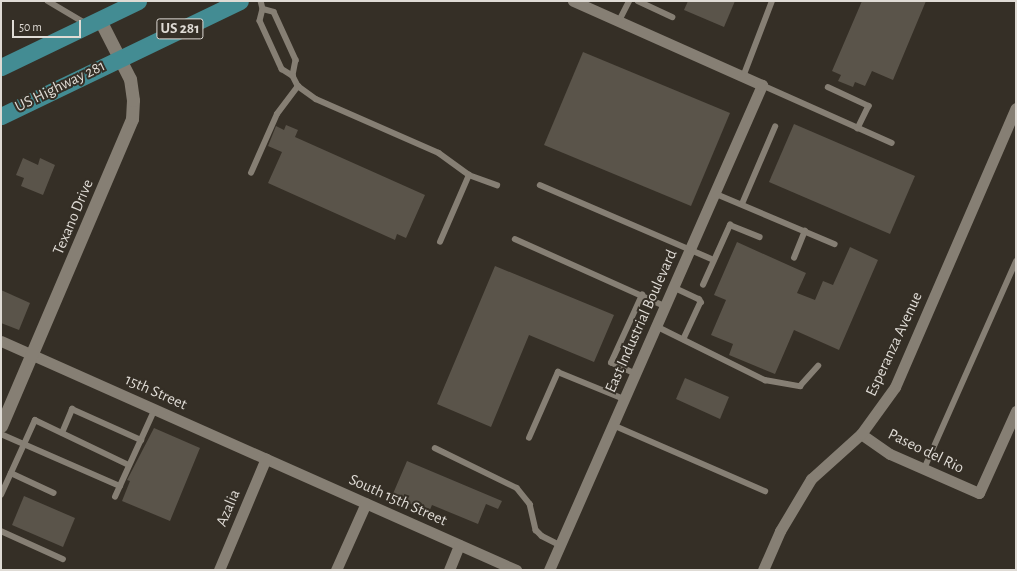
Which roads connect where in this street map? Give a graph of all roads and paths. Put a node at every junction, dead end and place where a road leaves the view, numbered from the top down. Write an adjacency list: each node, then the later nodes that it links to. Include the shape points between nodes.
1 (48, 1): 10 (lane)
2 (63, 1): 10 (lane)
3 (138, 1): 14 (main road, US 281)
4 (240, 1): 15 (main road, US 281)
5 (261, 1): 11 (lane)
6 (573, 1): 13 (street)
7 (629, 1): 13 (lane)
8 (638, 1): 12 (lane)
9 (772, 1): 18 (lane)
10 (57, 5): 14 (lane)
11 (263, 9): 17 (lane, via 260,22 282,69); 17 (lane, via 274,12 293,53 296,60)
12 (673, 17)
13 (618, 22): 18 (street)
14 (94, 23): 15 (street, Texano Drive); 16 (main road, US 281)
15 (120, 57): 23 (main road, US Highway 281 / US 281); 49 (street, Texano Drive, via 130,79 132,119)
16 (1, 68)
17 (293, 76): 20 (lane)
18 (743, 77): 19 (street)
19 (762, 85): 25 (lane); 31 (street, East Industrial Boulevard)
20 (298, 86): 27 (lane, via 277,114); 28 (lane, via 316,98 439,153)
21 (828, 87): 25 (lane, via 869,106)
22 (1016, 108): 59 (street, Esperanza Avenue, via 895,387)
23 (1, 116)
24 (775, 127): 32 (lane)
25 (858, 129): 26 (lane)
26 (892, 143)
27 (251, 173)
28 (469, 175): 29 (lane); 36 (lane)
29 (497, 185)
30 (540, 185): 38 (lane)
31 (714, 193): 32 (lane); 38 (street, East Industrial Boulevard)
32 (742, 204): 33 (lane)
33 (805, 231): 37 (lane); 39 (lane)
34 (760, 237): 40 (lane, via 730,225)
35 (515, 239): 44 (lane)
36 (440, 242)
37 (835, 244)
38 (690, 249): 40 (lane); 43 (street, East Industrial Boulevard)
39 (794, 258)
40 (714, 260): 42 (lane)
41 (1016, 261): 66 (lane)
42 (703, 285)
43 (673, 287): 45 (street, East Industrial Boulevard); 47 (lane, via 701,302)
44 (642, 295): 45 (lane); 51 (lane, via 611,363)
45 (665, 306): 46 (street, East Industrial Boulevard)
46 (656, 326): 47 (lane); 51 (street, East Industrial Boulevard)
47 (684, 339): 50 (lane, via 765,380 800,386)
48 (1, 341): 49 (street)
49 (32, 355): 53 (street, 15th Street); 56 (street, Texano Drive)
50 (818, 366)
51 (635, 374): 52 (street, East Industrial Boulevard)
52 (624, 399): 55 (street, East Industrial Boulevard); 60 (lane, via 558,372)
53 (155, 409): 61 (lane); 64 (street, 15th Street)
54 (1016, 411): 66 (street, Paseo del Rio, via 979,493)
55 (613, 425): 69 (lane); 76 (street, East Industrial Boulevard)
56 (1, 426)
57 (62, 433): 61 (lane, via 72,409); 62 (lane, via 35,420); 65 (lane)
58 (1, 434): 62 (lane)
59 (861, 434): 66 (street, Paseo del Rio, via 890,454); 83 (street, Esperanza Avenue, via 811,479 780,531)
60 (529, 438)
61 (141, 440): 65 (lane)
62 (24, 444): 67 (lane); 68 (lane)
63 (436, 448): 76 (lane, via 517,488 530,504 536,530)
64 (266, 458): 73 (street, South 15th Street); 78 (street, Azalia)
65 (129, 465): 68 (lane)
66 (924, 469)
67 (11, 473): 70 (lane); 71 (lane)
68 (120, 486): 72 (lane)
69 (765, 491)
70 (54, 493)
71 (1, 495)
72 (115, 496)
73 (366, 503): 75 (street, South 15th Street); 79 (street)
74 (1, 531): 77 (lane)
75 (459, 545): 80 (street); 81 (street, South 15th Street)
76 (560, 545): 82 (street, East Industrial Boulevard)
77 (63, 559)
78 (218, 570)
79 (336, 570)
80 (449, 570)
81 (516, 570)
82 (549, 570)
83 (763, 570)

